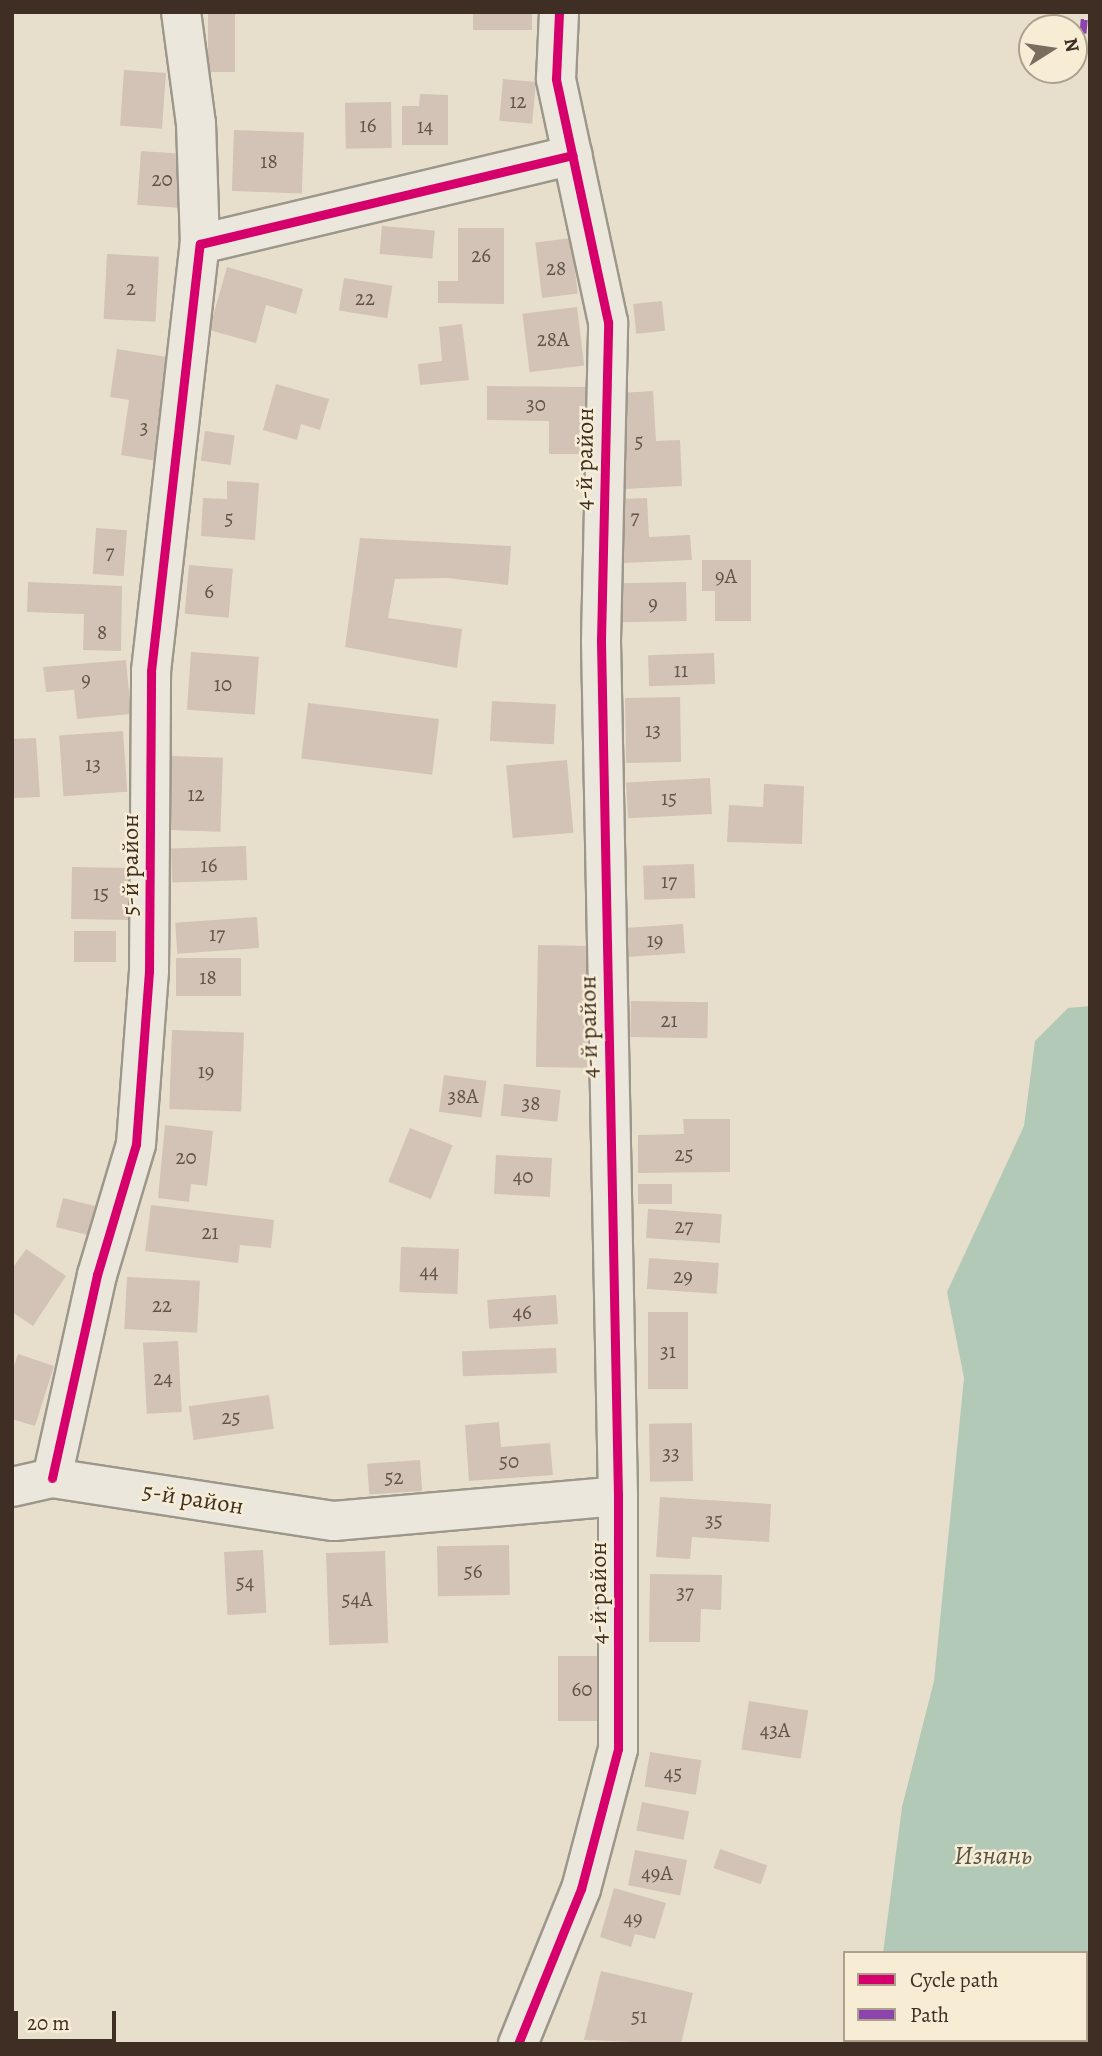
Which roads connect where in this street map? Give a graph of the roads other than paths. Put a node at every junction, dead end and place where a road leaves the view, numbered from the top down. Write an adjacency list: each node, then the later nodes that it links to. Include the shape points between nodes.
1 (181, 12): 4 (street, via 196,124)
2 (559, 12): 3 (street, 4-й район, via 556,79)
3 (573, 155): 4 (street); 7 (street, 4-й район, via 608,322 601,640)
4 (200, 244): 5 (street, 5-й район, via 151,671 149,971 136,1144 97,1275)
5 (52, 1478): 6 (street, 5-й район); 7 (street, 5-й район, via 334,1521)
6 (12, 1487)
7 (618, 1496): 8 (street, 4-й район, via 618,1749 581,1889)
8 (521, 2037)

